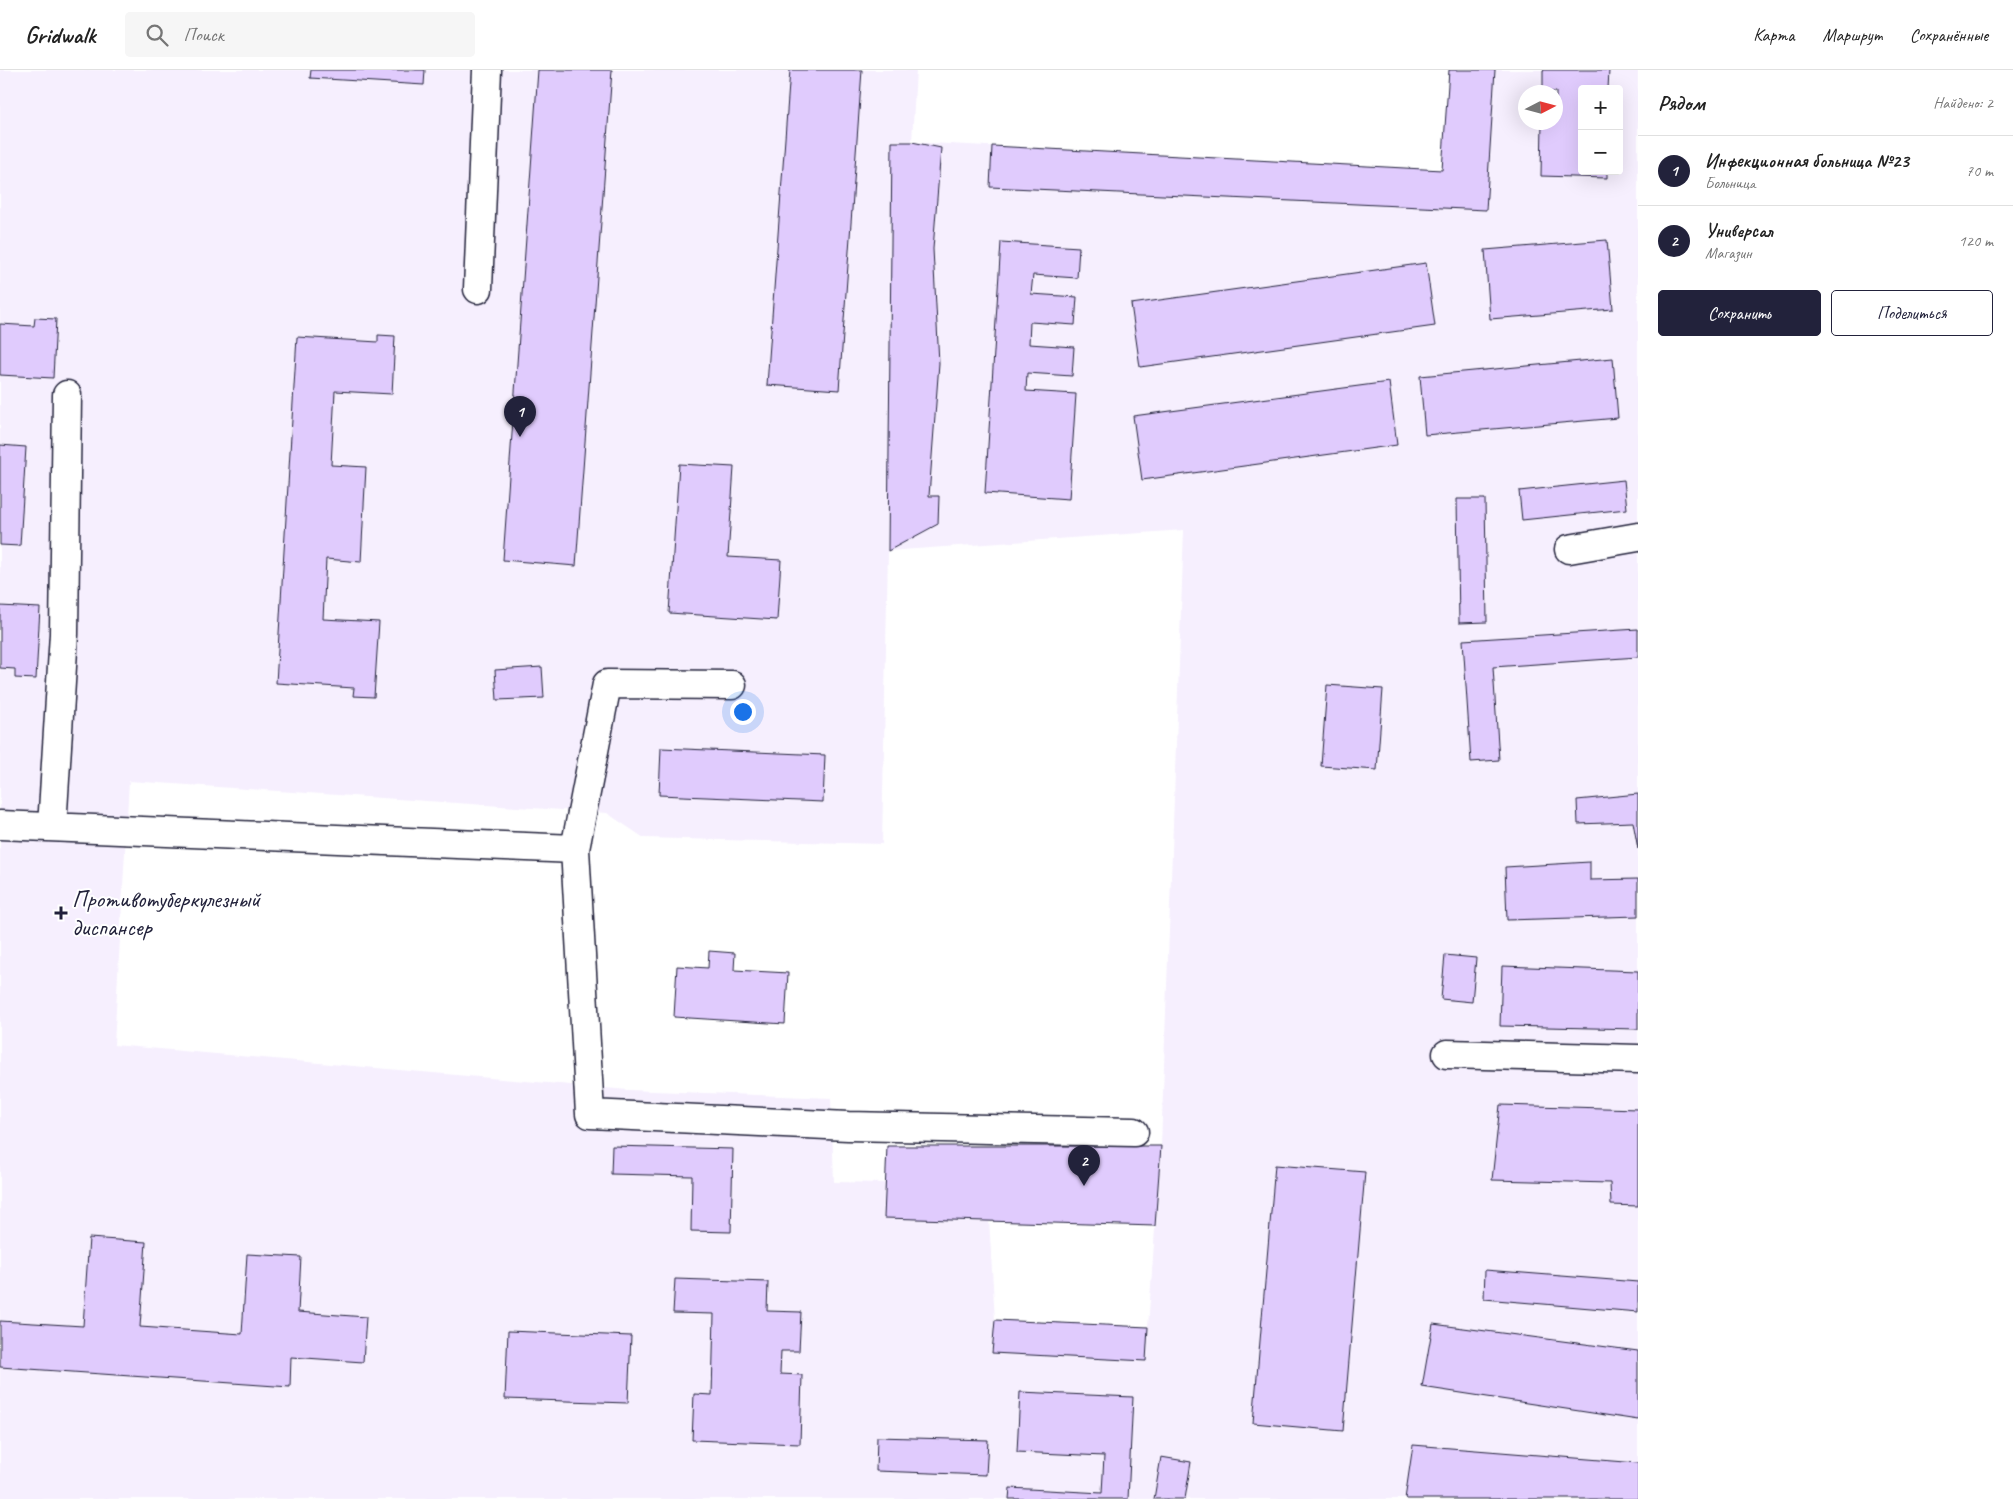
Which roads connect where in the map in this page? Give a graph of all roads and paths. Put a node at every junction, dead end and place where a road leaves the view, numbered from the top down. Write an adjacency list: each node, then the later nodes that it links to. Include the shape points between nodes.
1 (487, 70): 2 (lane)
2 (478, 289)
3 (67, 395): 8 (lane, via 64,634)
4 (1638, 537): 5 (lane)
5 (1569, 549)
6 (732, 685): 9 (lane, via 607,684)
7 (0, 825): 8 (lane)
8 (52, 827): 9 (lane)
9 (575, 849): 12 (lane, via 590,1114 848,1126)
10 (1446, 1054): 11 (lane)
11 (1638, 1059)
12 (1134, 1132)

